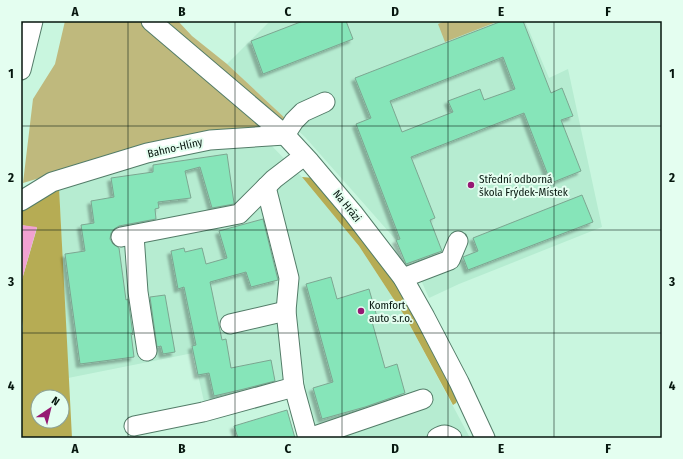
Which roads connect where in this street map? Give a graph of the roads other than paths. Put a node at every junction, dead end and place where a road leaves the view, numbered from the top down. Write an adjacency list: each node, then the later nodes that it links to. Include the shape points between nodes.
1 (33, 21): 3 (street)
2 (151, 21): 5 (street, Na Hrázi)
3 (21, 70)
4 (324, 102): 5 (street, via 303,112)
5 (285, 135): 6 (street, Na Hrázi); 8 (street, Bahno-Hlíny, via 210,140 147,153 52,182)
6 (304, 156): 7 (street); 10 (street, Na Hrázi, via 353,213)
7 (266, 187): 11 (street, via 290,278); 13 (street, via 239,214 128,236)
8 (21, 201)
9 (458, 241): 10 (street, via 450,260)
10 (403, 278): 20 (street, Na Hrázi, via 459,382)
11 (286, 311): 12 (street); 14 (street)
12 (230, 324)
13 (147, 350)
14 (294, 387): 16 (street, via 203,412); 17 (street)
15 (423, 399): 17 (street)
16 (134, 426)
17 (309, 438)
18 (437, 438): 19 (street, via 442,434)
19 (452, 438)
20 (485, 438)

